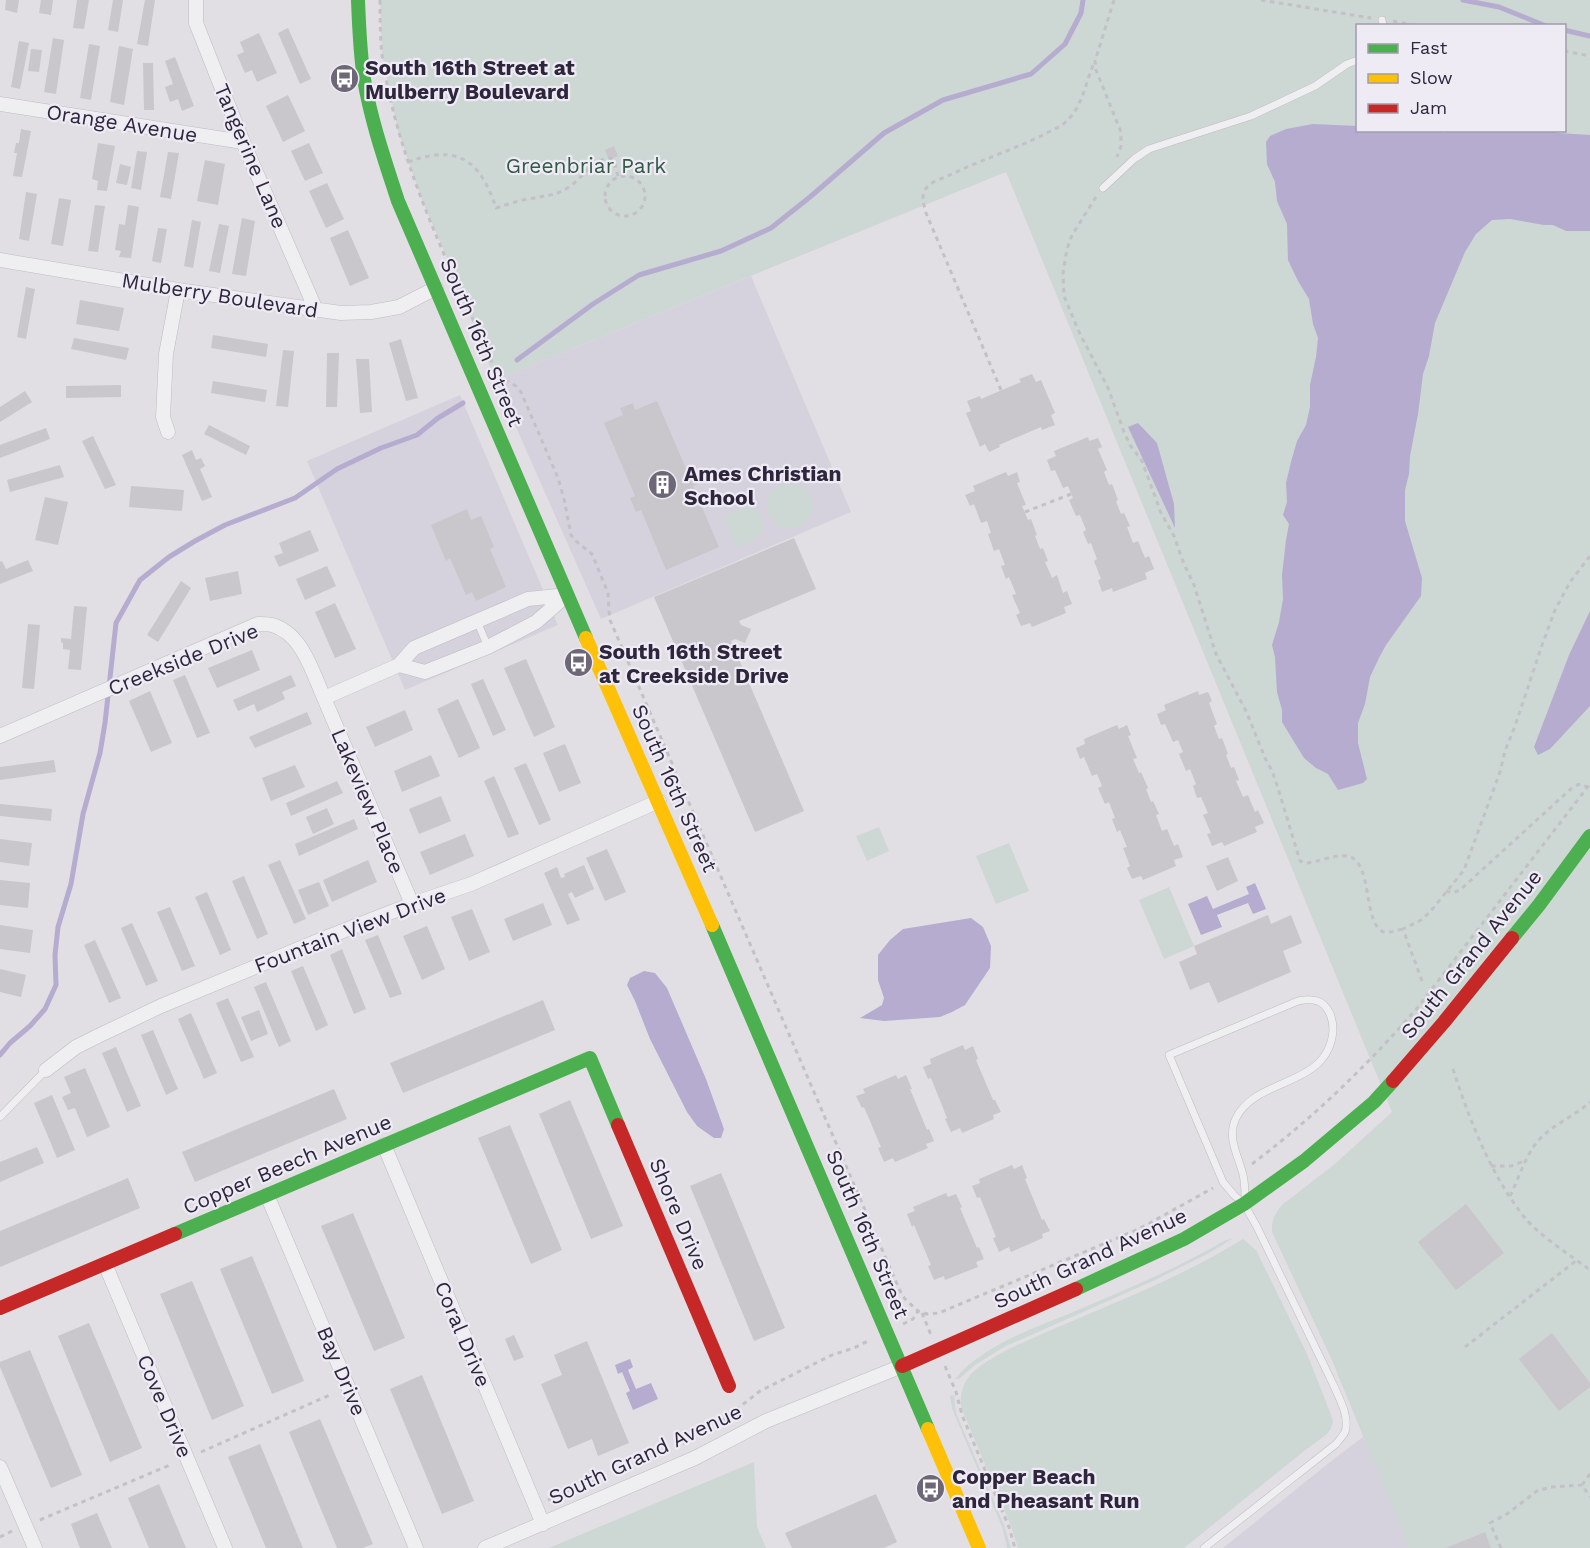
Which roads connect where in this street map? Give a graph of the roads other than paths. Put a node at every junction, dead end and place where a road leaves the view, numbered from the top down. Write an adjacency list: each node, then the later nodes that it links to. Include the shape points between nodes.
1 (196, 0): 5 (street, Tangerine Lane, via 196,22)
2 (358, 0): 8 (street, South 16th Street, via 364,77 379,144 398,201)
3 (1356, 61): 6 (lane, via 1315,86 1251,116 1149,149)
4 (0, 104): 5 (street, Orange Avenue)
5 (243, 142): 10 (street, Tangerine Lane)
6 (1103, 188)
7 (0, 260): 9 (street, Mulberry Boulevard)
8 (436, 288): 10 (street, Mulberry Boulevard, via 399,307 371,312); 12 (street, South 16th Street)
9 (178, 290): 10 (street, Mulberry Boulevard); 11 (street, via 166,354 163,417)
10 (316, 310)
11 (168, 432)
12 (567, 595): 13 (street, via 528,599); 14 (street, via 536,622); 18 (street, South 16th Street)
13 (477, 621): 14 (lane); 15 (street, via 414,648)
14 (488, 647): 15 (street, via 425,672)
15 (399, 664): 16 (street)
16 (324, 698): 17 (street, Creekside Drive, via 299,643 272,625 258,624); 20 (street, Lakeview Place)
17 (0, 736)
18 (658, 801): 20 (street, Fountain View Drive, via 471,884); 29 (street, South 16th Street)
19 (1590, 836): 26 (street, South Grand Avenue, via 1444,1022 1374,1102 1321,1148)
20 (412, 904): 22 (street, Fountain View Drive, via 161,1006 76,1047)
21 (590, 1058): 24 (street, Copper Beech Avenue); 30 (street, Shore Drive)
22 (46, 1070): 23 (lane)
23 (0, 1117)
24 (384, 1145): 25 (street, Copper Beech Avenue); 32 (street, Coral Drive)
25 (267, 1195): 27 (street, Copper Beech Avenue); 35 (street, Bay Drive)
26 (1244, 1204): 26 (lane, via 1242,1170 1233,1146 1235,1120 1249,1101 1300,1077 1322,1059 1333,1025 1330,1012 1311,999 1169,1055 1223,1182); 29 (street, South Grand Avenue, via 1139,1261); 38 (lane, via 1343,1407 1345,1433)
27 (105, 1264): 28 (street, Copper Beech Avenue); 34 (street, Cove Drive)
28 (0, 1308)
29 (903, 1366): 32 (street, South Grand Avenue, via 766,1421 696,1458); 37 (street, South 16th Street)
30 (729, 1386)
31 (0, 1467): 33 (street)
32 (543, 1524): 36 (street, South Grand Avenue)
33 (34, 1548)
34 (225, 1548)
35 (416, 1548)
36 (485, 1548)
37 (979, 1548)
38 (1204, 1548)

